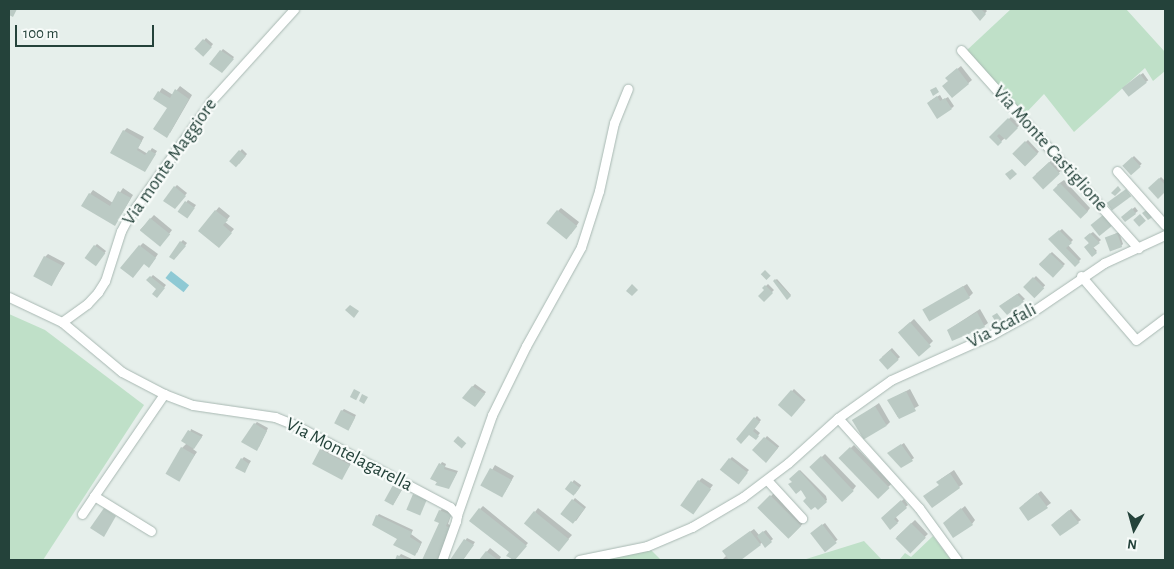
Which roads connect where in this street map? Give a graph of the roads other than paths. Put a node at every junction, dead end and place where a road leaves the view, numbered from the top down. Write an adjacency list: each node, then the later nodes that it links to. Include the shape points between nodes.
1 (294, 9): 11 (street, Via monte Maggiore, via 211,101 128,218 98,292)
2 (961, 50): 7 (street, Via Monte Castiglione)
3 (628, 89): 17 (street, via 614,123 599,191 581,247 492,415)
4 (1117, 171): 5 (street)
5 (1165, 225)
6 (1165, 234): 7 (street, Via Scafali)
7 (1138, 248): 8 (street, Via Scafali)
8 (1081, 276): 10 (street, via 1136,340); 13 (street, Via Scafali, via 1029,314 891,380)
9 (9, 297): 11 (street, Via Montelagarella)
10 (1165, 318)
11 (62, 322): 12 (street, Via Montelagarella, via 122,372)
12 (164, 394): 15 (street); 17 (street, Via Montelagarella, via 193,405 275,417 297,426 450,507)
13 (838, 418): 14 (street, Via Scafali); 22 (street, via 919,508)
14 (766, 480): 18 (street); 21 (street, Via Scafali, via 692,527 647,546)
15 (94, 496): 16 (street); 19 (street)
16 (82, 514)
17 (457, 515): 20 (street)
18 (802, 518)
19 (151, 531)
20 (442, 560)
21 (579, 560)
22 (957, 560)

